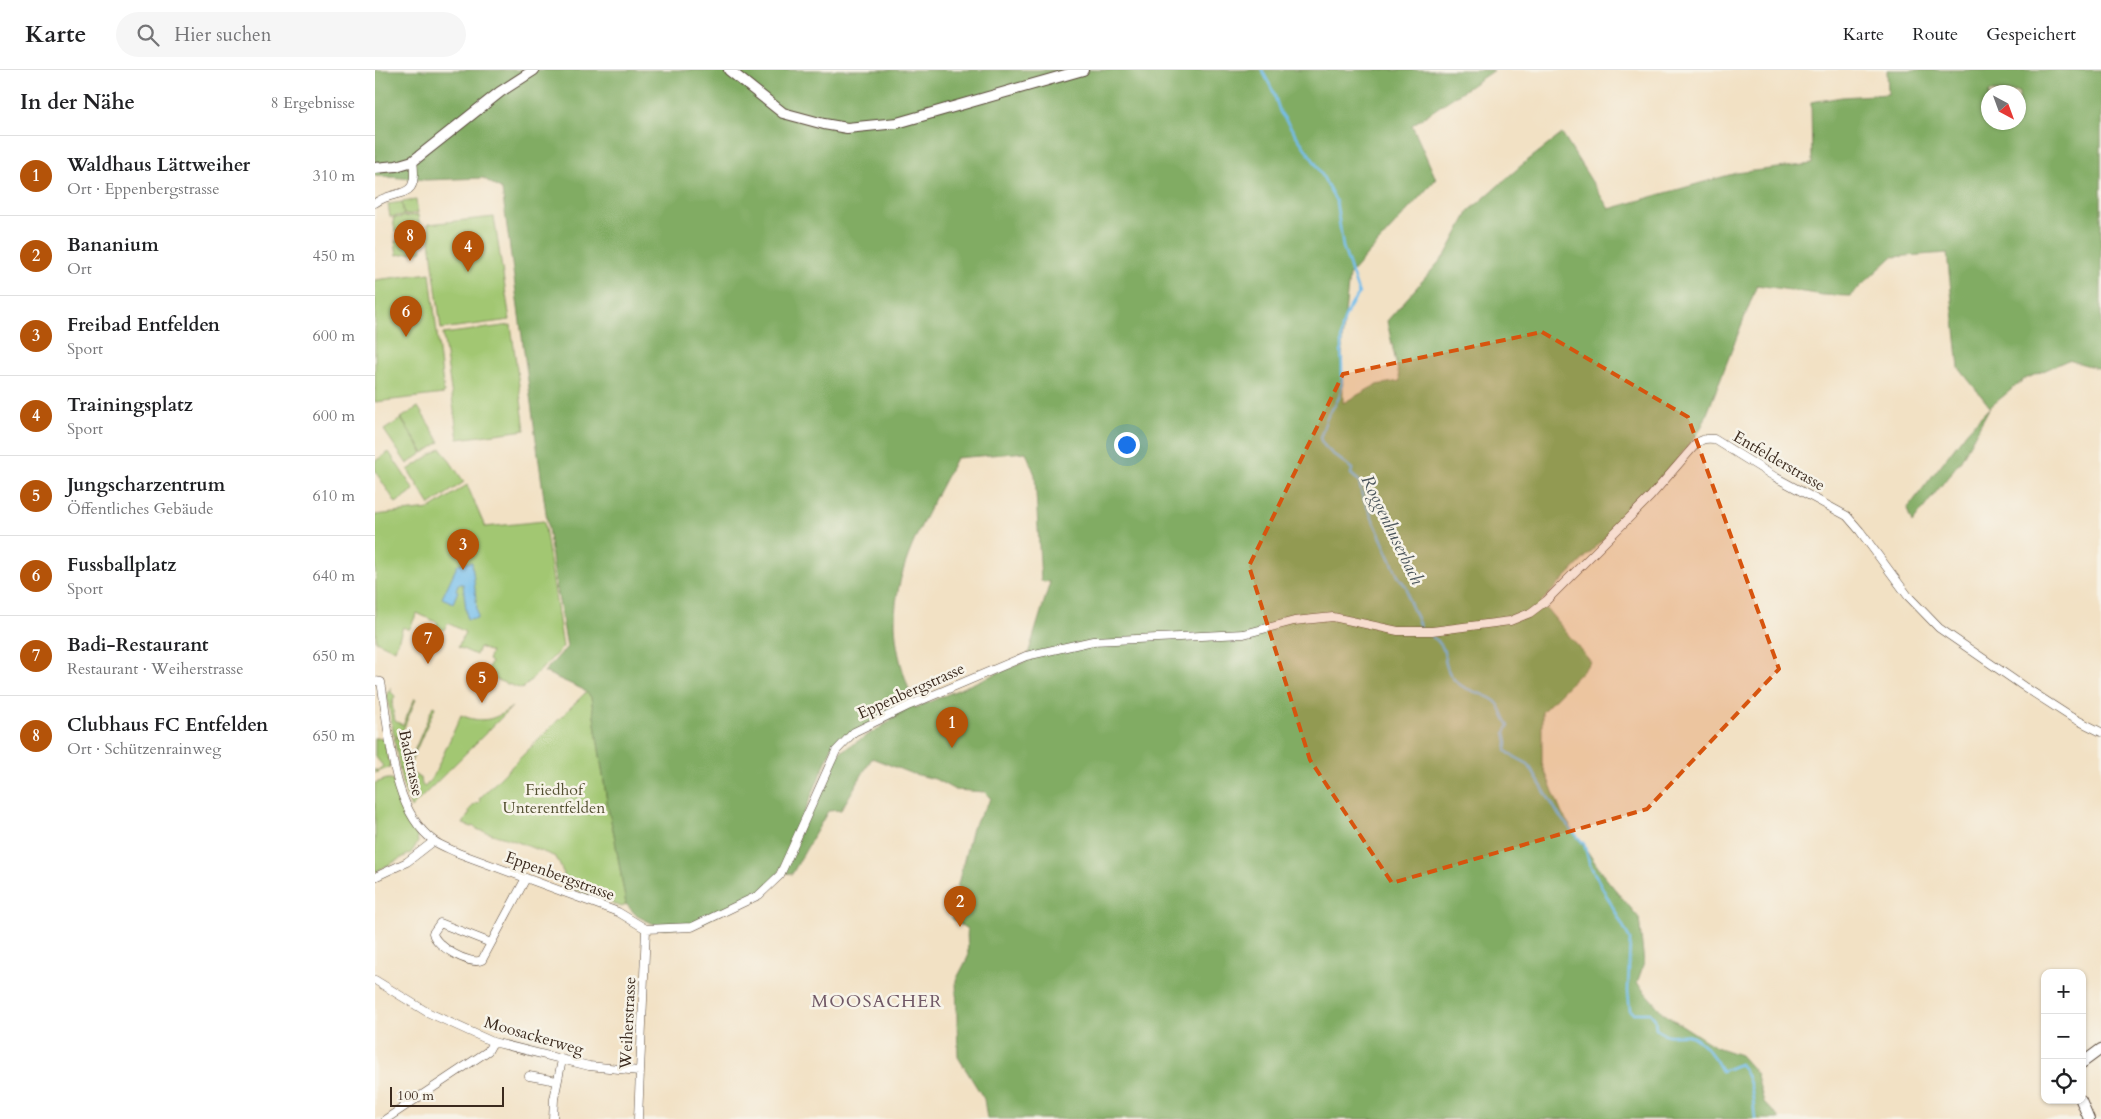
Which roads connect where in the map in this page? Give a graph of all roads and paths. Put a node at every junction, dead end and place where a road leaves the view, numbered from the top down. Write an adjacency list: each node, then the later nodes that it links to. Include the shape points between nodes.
1 (533, 70): 4 (street)
2 (729, 70): 3 (street, via 783,113 847,128 897,123)
3 (1083, 70)
4 (413, 161): 5 (street); 6 (street, via 415,173 410,188)
5 (375, 168)
6 (375, 202)
7 (1432, 631): 9 (street, Entfelderstrasse, via 1510,621 1530,613 1643,504 1696,444 1702,439 1714,439 1847,516 1908,596 1939,628 2039,697); 13 (street, Eppenbergstrasse, via 1398,631 1333,616 1294,621 1244,634 1093,641 1025,656 854,732 836,750 782,872 759,895 692,927)
8 (378, 682): 10 (street, Badstrasse, via 399,788 417,824)
9 (2101, 732)
10 (434, 841): 11 (street, via 407,862); 12 (street, Eppenbergstrasse, via 458,854)
11 (375, 877)
12 (526, 878): 13 (street, Eppenbergstrasse, via 618,912); 14 (street)
13 (646, 929): 20 (street, Weiherstrasse)
14 (491, 943): 14 (street, via 482,960 469,961 439,944 433,933 440,923)
15 (375, 980): 16 (street, Moosackerweg, via 427,1012)
16 (493, 1042): 18 (street, Moosackerweg); 24 (street, via 488,1051)
17 (2101, 1049): 19 (street)
18 (562, 1060): 20 (street, Moosackerweg); 22 (street)
19 (2086, 1061)
20 (639, 1071): 26 (street, Weiherstrasse)
21 (529, 1076): 22 (street)
22 (557, 1081): 25 (street)
23 (2083, 1104): 27 (street)
24 (386, 1119)
25 (553, 1119)
26 (638, 1119)
27 (2089, 1119)

